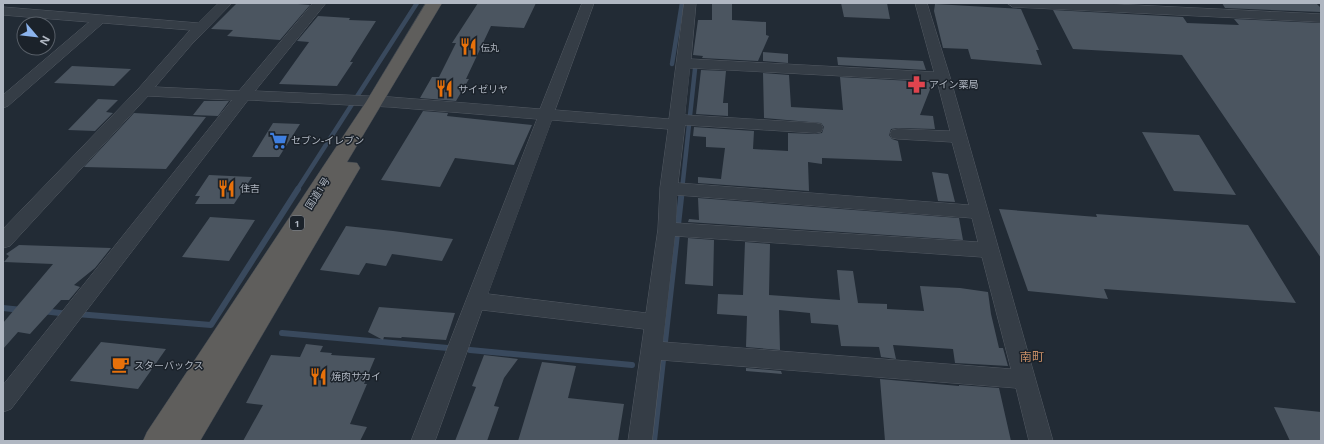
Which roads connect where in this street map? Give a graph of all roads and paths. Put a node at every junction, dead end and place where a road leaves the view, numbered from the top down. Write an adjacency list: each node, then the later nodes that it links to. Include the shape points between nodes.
1 (226, 3): 13 (street)
2 (320, 3): 17 (street)
3 (434, 3): 18 (highway, 国道1号 / 1)
4 (450, 3): 18 (highway, 国道1号 / 1)
5 (588, 3): 20 (street)
6 (690, 3): 14 (street)
7 (921, 3): 15 (street)
8 (1013, 3): 9 (street)
9 (1145, 6): 11 (street)
10 (3, 11): 12 (street)
11 (1321, 18)
12 (100, 19): 13 (street); 19 (street)
13 (201, 27): 16 (street)
14 (684, 63): 15 (street); 21 (street)
15 (943, 77): 24 (street)
16 (144, 91): 17 (street); 28 (street)
17 (243, 96): 18 (street); 34 (street)
18 (383, 102): 20 (street); 35 (highway, 国道1号 / 1); 36 (highway, 国道1号 / 1)
19 (3, 103)
20 (546, 115): 21 (street); 30 (street)
21 (677, 122): 22 (street); 25 (street)
22 (815, 128)
23 (898, 134): 24 (street)
24 (959, 137): 26 (street)
25 (669, 188): 26 (street); 27 (street)
26 (978, 212): 29 (street)
27 (667, 229): 29 (street); 31 (street)
28 (3, 241)
29 (989, 250): 33 (street)
30 (476, 301): 31 (street); 37 (street)
31 (655, 322): 32 (street)
32 (651, 350): 33 (street); 38 (street)
33 (1024, 379): 39 (street)
34 (3, 402)
35 (157, 441)
36 (185, 441)
37 (423, 441)
38 (640, 441)
39 (1041, 441)

